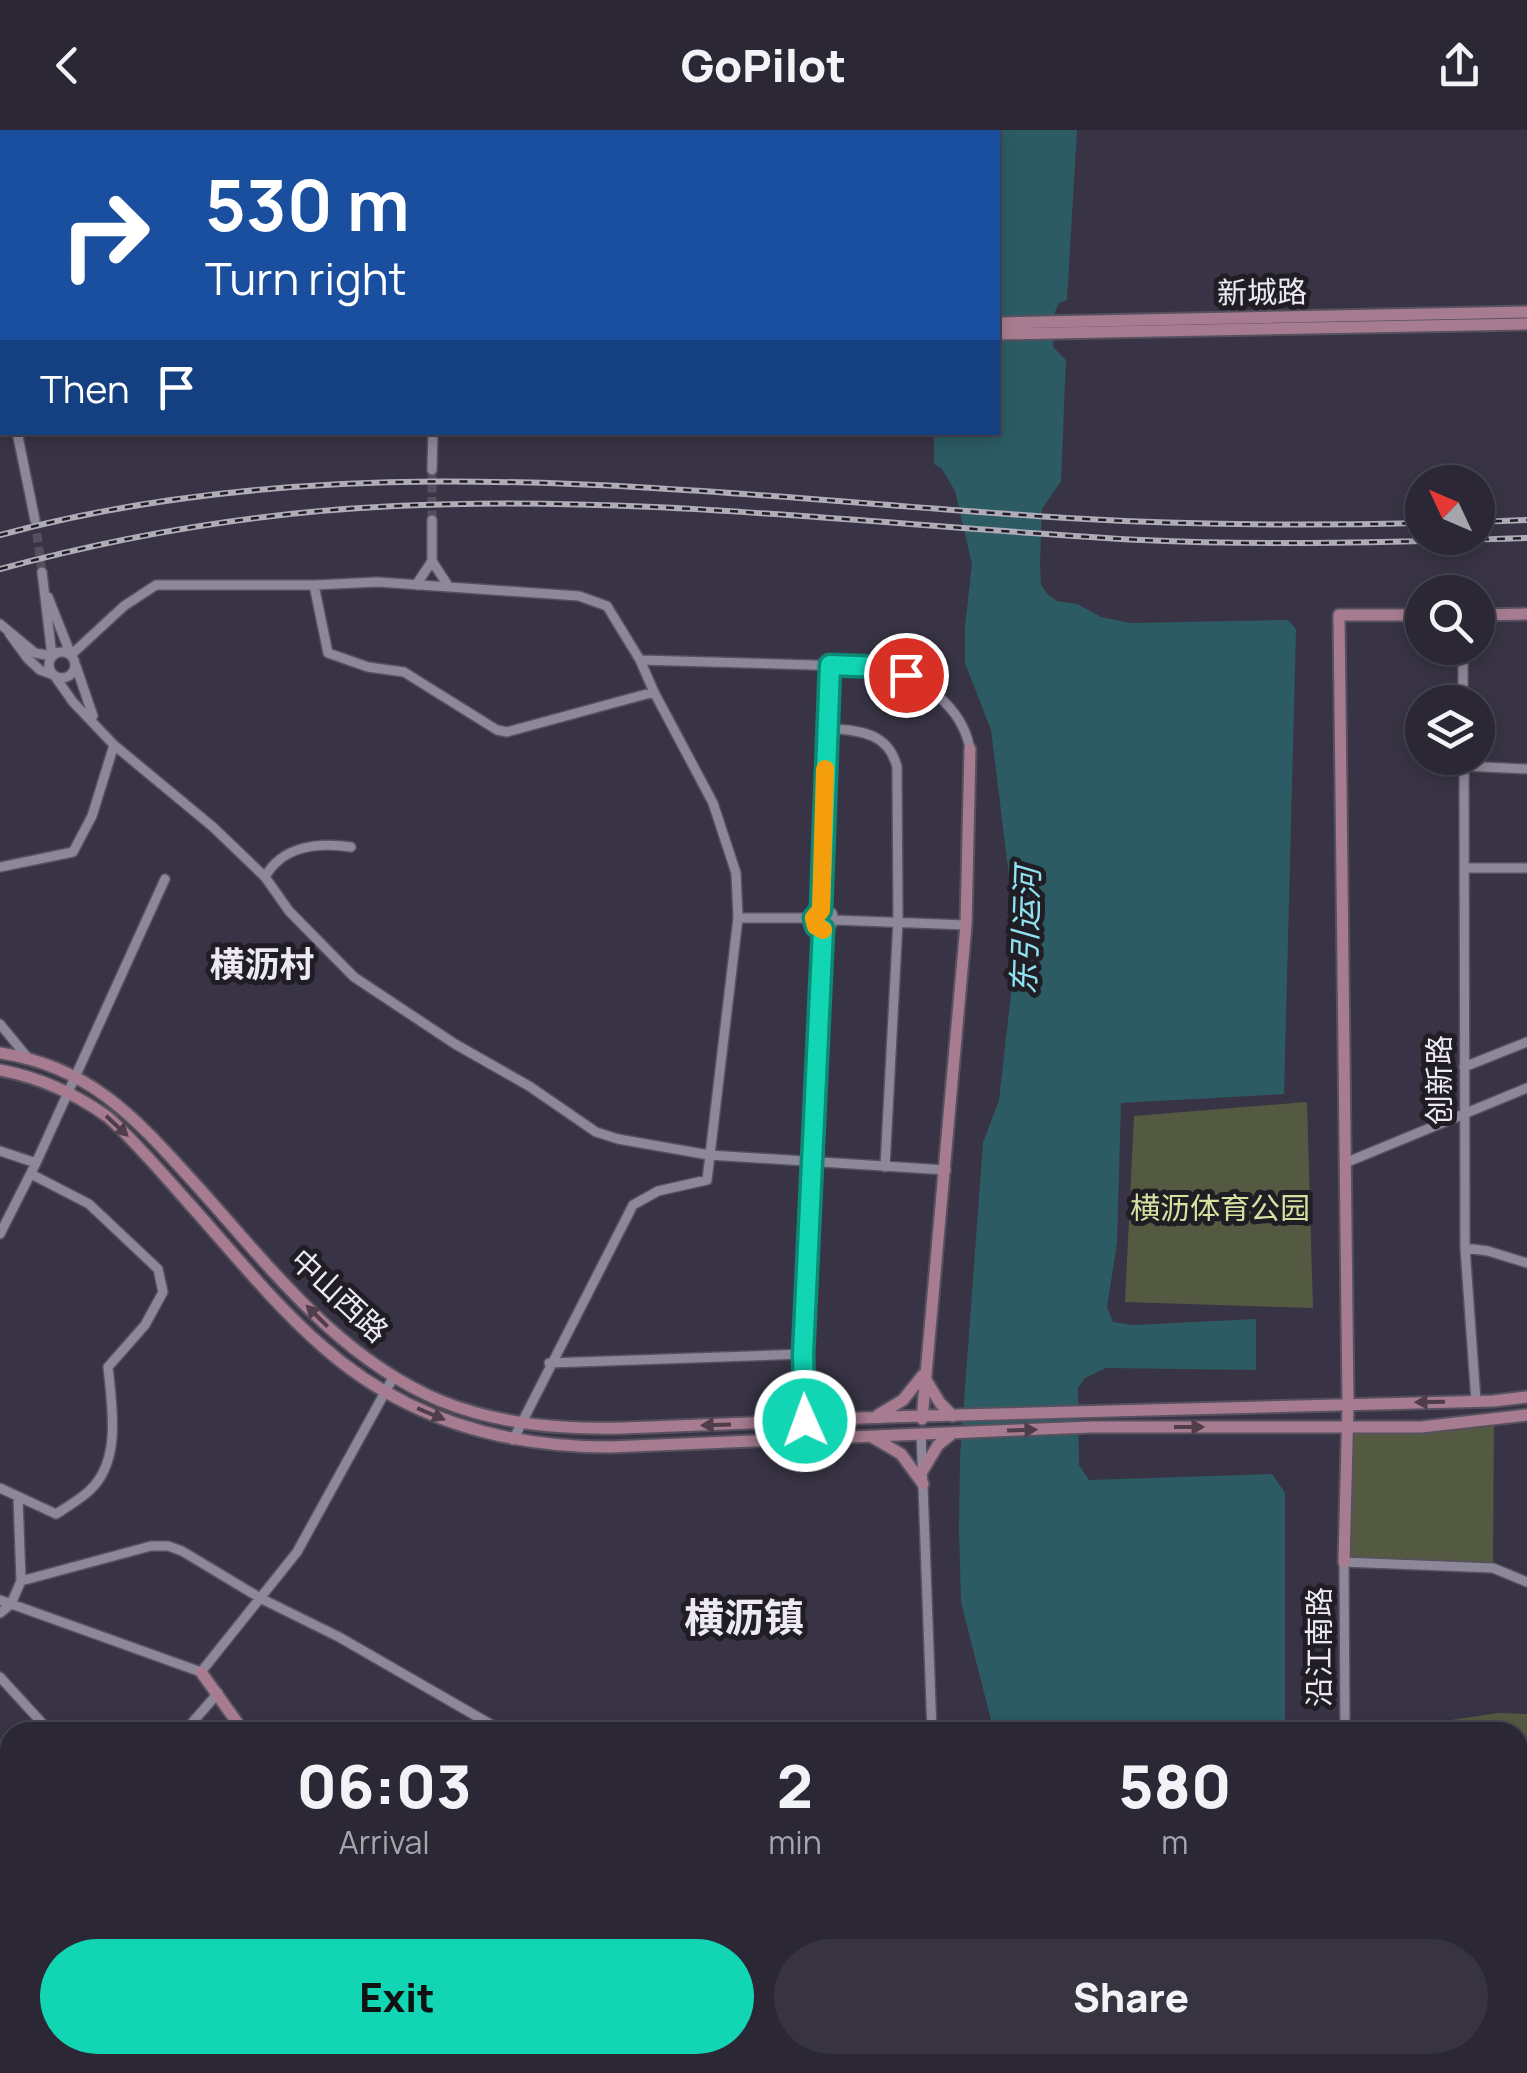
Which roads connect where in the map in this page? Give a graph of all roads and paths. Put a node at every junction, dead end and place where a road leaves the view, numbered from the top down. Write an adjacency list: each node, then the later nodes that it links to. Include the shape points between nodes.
1 (1527, 312): 4 (main road, 新城路)
2 (1000, 322): 4 (main road, 新城路)
3 (1527, 324): 4 (main road, 新城路)
4 (1058, 327): 5 (main road, 新城路)
5 (1000, 334)
6 (18, 435): 9 (street)
7 (433, 435): 8 (street)
8 (432, 470)
9 (35, 520)
10 (432, 520): 11 (street)
11 (432, 561): 13 (street); 15 (street)
12 (42, 572): 16 (street)
13 (416, 584): 14 (street); 15 (street)
14 (314, 585): 22 (street, via 156,585); 28 (street, via 328,653 404,672 496,730)
15 (449, 588): 24 (street, via 595,599 615,614)
16 (48, 597): 22 (street); 23 (street)
17 (1495, 614): 18 (main road)
18 (1527, 614)
19 (1405, 615): 62 (main road, via 1338,615)
20 (0, 624): 21 (street)
21 (9, 633): 23 (street); 27 (street, via 35,666)
22 (71, 655): 23 (street); 26 (street)
23 (52, 656): 27 (street)
24 (640, 660): 25 (street); 28 (street)
25 (830, 665): 30 (street); 32 (street, via 906,675 957,715)
26 (76, 666): 27 (street, via 69,676); 29 (street)
27 (54, 675): 29 (street)
28 (654, 692): 43 (street, via 722,824 736,873)
29 (100, 727): 31 (street)
30 (826, 728): 42 (street); 45 (street, via 872,734 894,755)
31 (114, 745): 37 (street, via 73,852); 40 (street)
32 (970, 749): 46 (main road)
33 (1495, 765): 34 (street)
34 (1527, 768)
35 (1464, 775): 38 (street, 创新路)
36 (351, 847): 40 (street, via 327,844 292,852)
37 (0, 867)
38 (1464, 868): 39 (street); 52 (street, 创新路)
39 (1527, 868)
40 (264, 877): 59 (street, via 354,977 580,1123 618,1139)
41 (166, 879): 54 (street)
42 (818, 914): 43 (street); 44 (street, via 828,910); 47 (street, via 816,926)
43 (738, 918): 59 (street)
44 (834, 920): 45 (street); 47 (street)
45 (898, 921): 46 (street); 63 (street)
46 (966, 925): 64 (main road)
47 (823, 929): 60 (street)
48 (0, 1024): 51 (street)
49 (1527, 1042): 52 (street)
50 (0, 1052): 51 (main road, 中山西路)
51 (28, 1058): 54 (main road, 中山西路)
52 (1464, 1067): 57 (street, 创新路)
53 (0, 1070): 56 (main road, 中山西路)
54 (76, 1076): 56 (street); 72 (main road, 中山西路, one-way to 54, via 333,1332 138,1120)
55 (1527, 1088): 57 (street)
56 (68, 1091): 61 (street); 73 (main road, 中山西路, one-way to 73, via 125,1132 321,1346)
57 (1465, 1114): 62 (street); 67 (street, 创新路)
58 (0, 1151): 61 (street)
59 (710, 1155): 60 (street); 70 (street, via 707,1180 658,1191 633,1205)
60 (810, 1162): 63 (street); 69 (street)
61 (36, 1163): 65 (street)
62 (1345, 1164): 76 (main road)
63 (885, 1167): 64 (street)
64 (946, 1170): 71 (main road)
65 (30, 1174): 66 (street); 91 (street, via 90,1204 158,1269 164,1292 108,1368 114,1434 100,1478 56,1514)
66 (0, 1234)
67 (1465, 1248): 68 (street); 75 (street, 创新路)
68 (1527, 1263)
69 (803, 1354): 70 (street); 81 (street)
70 (549, 1363): 82 (street)
71 (926, 1373): 78 (main road); 79 (main road, via 934,1396); 80 (main road, via 903,1400)
72 (394, 1376): 73 (street); 82 (main road, 中山西路, via 442,1401)
73 (386, 1392): 87 (main road, 中山西路, one-way to 87, via 435,1417); 95 (street, via 297,1552)
74 (1527, 1397): 75 (main road, 中山西路)
75 (1476, 1401): 76 (main road, 中山西路, one-way to 76)
76 (1348, 1404): 79 (main road, 中山西路); 83 (main road)
77 (1527, 1415): 83 (main road, 中山西路)
78 (922, 1416): 79 (main road, 中山西路); 80 (main road, 中山西路); 84 (main road)
79 (953, 1416)
80 (868, 1418): 81 (main road, 中山西路)
81 (805, 1421): 82 (main road, 中山西路, one-way to 82, via 610,1429)
82 (520, 1424): 87 (street)
83 (1346, 1429): 85 (main road, 中山西路, one-way to 83); 92 (main road)
84 (921, 1433): 85 (main road, 中山西路); 86 (main road, 中山西路); 88 (street)
85 (953, 1433): 88 (main road)
86 (868, 1436): 87 (main road, 中山西路, via 610,1446); 89 (main road, via 901,1454)
87 (513, 1440)
88 (922, 1470): 89 (street)
89 (923, 1484): 105 (street)
90 (0, 1488): 91 (street)
91 (18, 1496): 93 (street)
92 (1344, 1562): 94 (street, via 1494,1568); 106 (street, 沿江南路)
93 (20, 1581): 95 (street, via 162,1546 182,1551); 96 (street)
94 (1527, 1582)
95 (262, 1600): 98 (street); 104 (street)
96 (5, 1602): 97 (street); 98 (street)
97 (0, 1613)
98 (200, 1672): 100 (main road)
99 (0, 1677): 101 (street)
100 (218, 1693): 102 (street); 103 (main road)
101 (42, 1722)
102 (193, 1722)
103 (237, 1722)
104 (487, 1722)
105 (932, 1722)
106 (1346, 1722)

